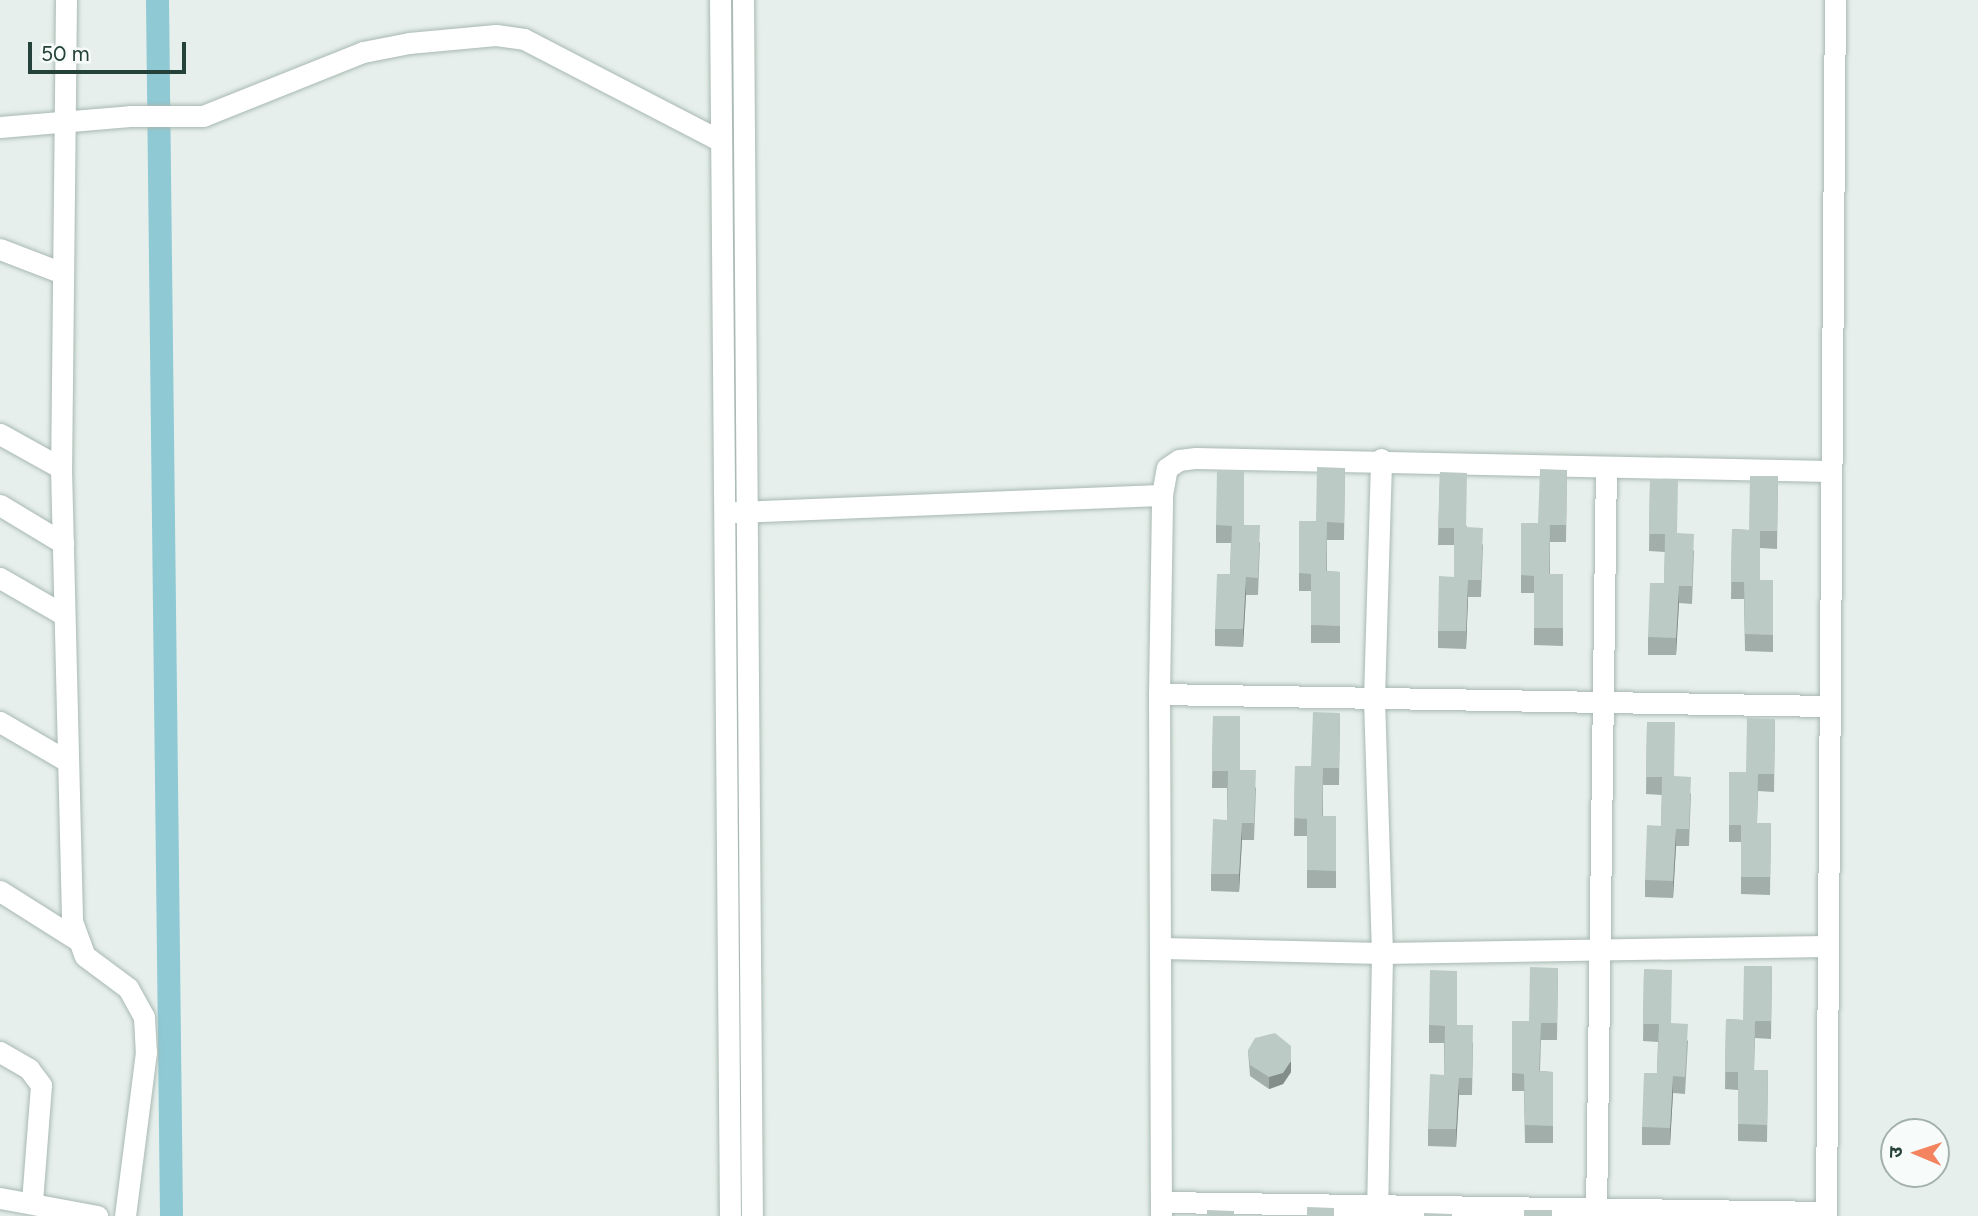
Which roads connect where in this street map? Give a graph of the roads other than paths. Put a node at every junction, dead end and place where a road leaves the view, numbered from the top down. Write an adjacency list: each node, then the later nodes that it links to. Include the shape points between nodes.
1 (66, 0): 5 (street)
2 (720, 0): 7 (street)
3 (743, 0): 17 (street)
4 (1835, 0): 14 (street)
5 (63, 120): 6 (street); 7 (street, via 203,116 363,52 496,35 524,39); 9 (street)
6 (0, 127)
7 (722, 141): 18 (street)
8 (0, 249): 9 (street)
9 (60, 272): 13 (street)
10 (0, 434): 13 (street)
11 (1381, 459): 12 (street); 15 (street, via 1178,460 1167,468); 23 (street)
12 (1606, 467): 14 (street); 24 (street)
13 (61, 468): 19 (street)
14 (1829, 471): 25 (street)
15 (1162, 495): 17 (street); 22 (street)
16 (0, 505): 19 (street)
17 (749, 510): 18 (street); 44 (street)
18 (722, 513): 43 (street)
19 (62, 543): 21 (street)
20 (0, 578): 21 (street)
21 (64, 615): 27 (street)
22 (1160, 694): 23 (street); 31 (street)
23 (1374, 698): 24 (street); 33 (street)
24 (1600, 702): 25 (street); 32 (street)
25 (1828, 706): 30 (street)
26 (0, 722): 27 (street)
27 (67, 761): 29 (street)
28 (0, 891): 29 (street)
29 (76, 939): 42 (street, via 85,956 128,988 144,1017 146,1052)
30 (1825, 946): 32 (street); 40 (street)
31 (1162, 948): 33 (street); 37 (street)
32 (1602, 952): 33 (street); 39 (street)
33 (1382, 953): 38 (street)
34 (0, 1052): 36 (street, via 30,1069 41,1085)
35 (0, 1198): 36 (street)
36 (32, 1201): 41 (street)
37 (1161, 1209): 38 (street)
38 (1378, 1212): 39 (street)
39 (1596, 1213): 40 (street)
40 (1826, 1214)
41 (97, 1216)
42 (125, 1216)
43 (730, 1216)
44 (752, 1216)

